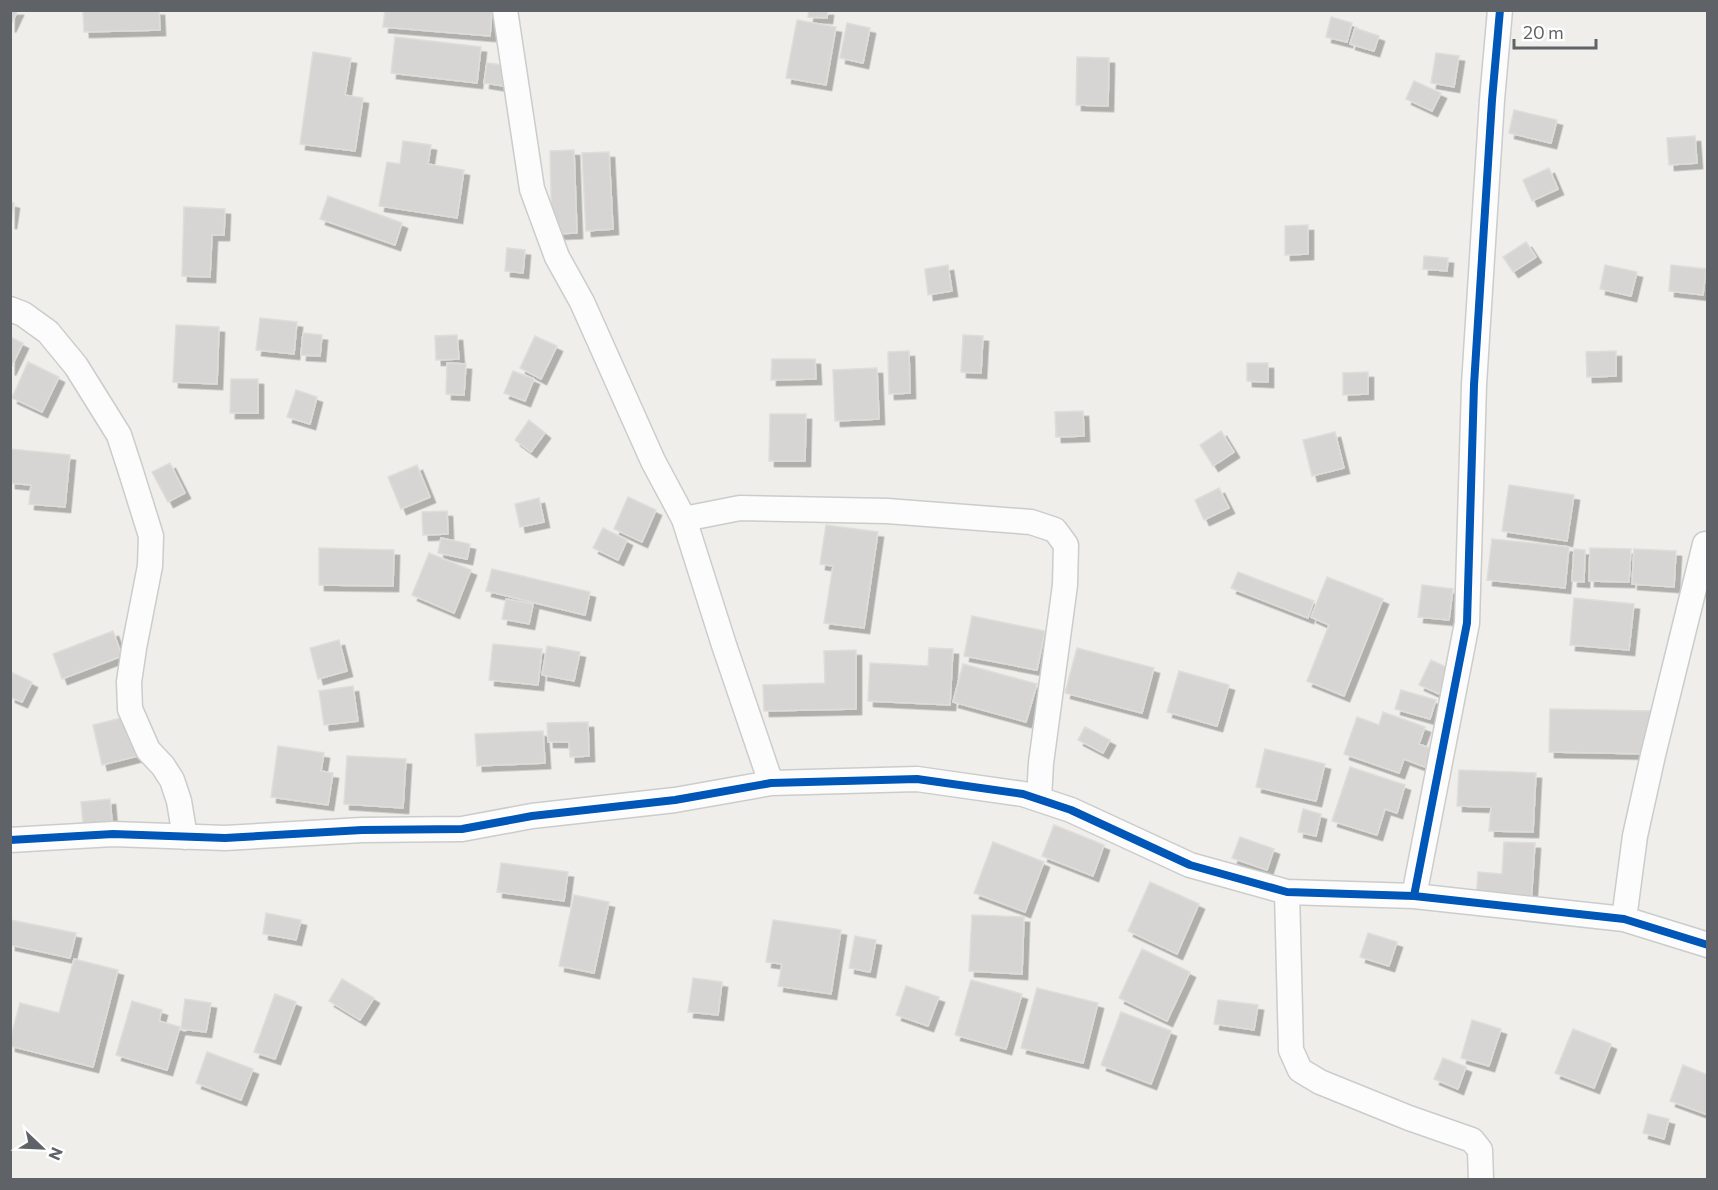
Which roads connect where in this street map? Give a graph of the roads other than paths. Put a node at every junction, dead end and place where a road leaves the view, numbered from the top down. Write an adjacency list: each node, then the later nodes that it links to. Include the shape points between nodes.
1 (505, 10): 4 (street, via 532,189 557,257)
2 (1500, 10): 11 (street, via 1474,385 1467,623)
3 (10, 309): 8 (street, via 48,332 76,366 119,435 151,536 150,566 129,682 130,709 148,750 172,780)
4 (684, 519): 6 (street); 7 (street, via 740,508 887,511 1031,522 1055,530 1066,545 1065,585)
5 (1705, 544): 12 (street, via 1635,836)
6 (771, 783): 7 (street, via 917,779); 8 (street, via 462,829)
7 (1039, 799): 10 (street, via 1190,865)
8 (185, 837): 9 (street, via 113,834)
9 (10, 840)
10 (1287, 892): 11 (street); 14 (street, via 1290,1050 1300,1070 1320,1082 1472,1140 1480,1150)
11 (1414, 896): 12 (street)
12 (1624, 919): 13 (street)
13 (1707, 945)
14 (1481, 1179)

